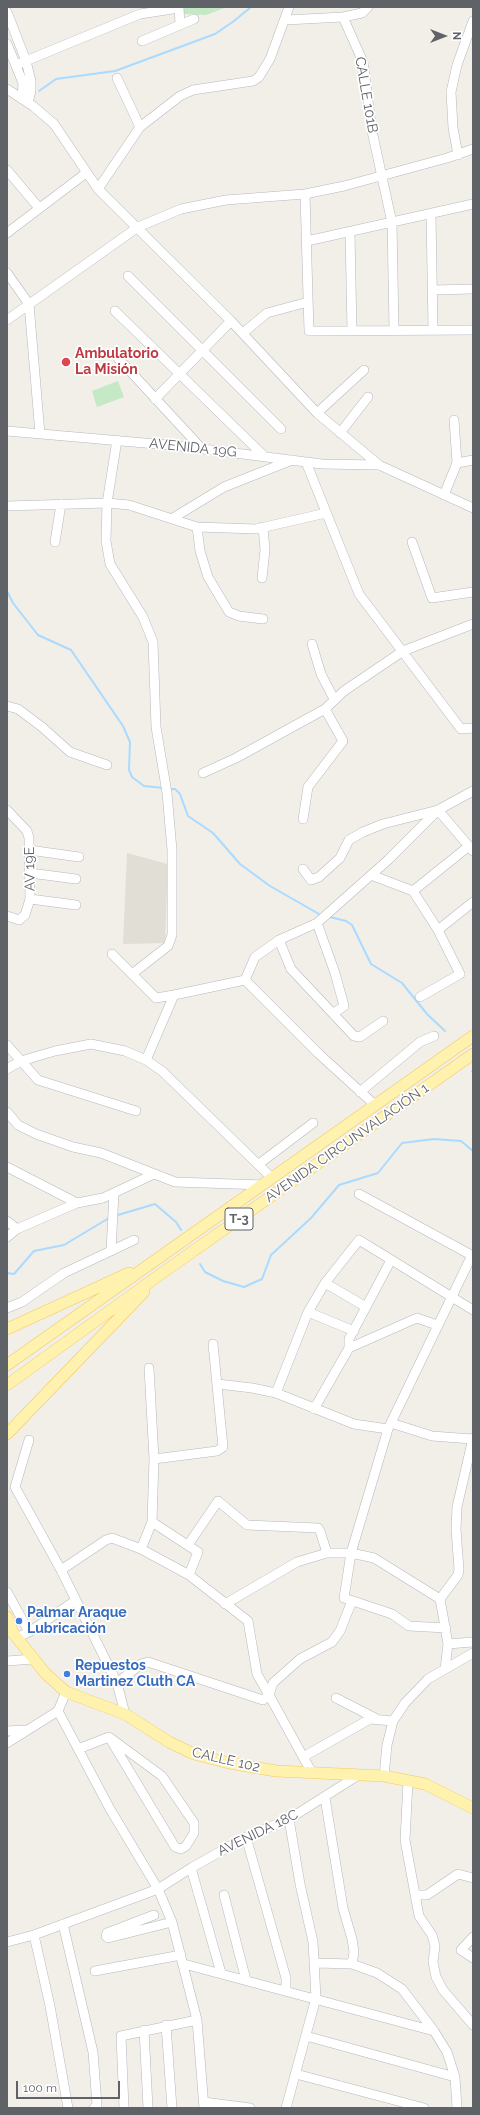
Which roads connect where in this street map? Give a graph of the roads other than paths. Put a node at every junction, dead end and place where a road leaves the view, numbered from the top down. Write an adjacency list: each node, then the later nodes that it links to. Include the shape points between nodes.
1 (289, 7): 7 (street)
2 (368, 7): 5 (street, via 362,13)
3 (179, 8): 9 (street); 12 (street, via 130,17)
4 (7, 12): 12 (street)
5 (343, 17): 7 (street); 22 (street, CALLE 101B, via 363,62 372,131)
6 (194, 19): 9 (street)
7 (286, 20): 17 (street, via 270,59 256,80 193,90 180,96)
8 (473, 21): 19 (street, via 457,65 451,92)
9 (180, 24): 10 (street)
10 (142, 41)
11 (7, 44): 13 (street)
12 (26, 61): 13 (street); 16 (street, via 31,91)
13 (16, 65): 16 (street, via 23,83)
14 (117, 78): 17 (street)
15 (7, 89): 16 (street)
16 (25, 101): 21 (street, via 54,124)
17 (140, 127): 23 (street)
18 (473, 149): 19 (street)
19 (458, 155): 22 (street)
20 (7, 170): 26 (street)
21 (86, 173): 23 (street); 26 (street)
22 (382, 176): 24 (street); 28 (street, CALLE 101B)
23 (98, 189): 29 (street)
24 (305, 194): 29 (street, via 218,202 181,209); 32 (street)
25 (473, 204): 27 (street)
26 (39, 208): 30 (street)
27 (431, 214): 28 (street); 36 (street)
28 (392, 223): 31 (street); 42 (street, CALLE 101B)
29 (138, 227): 38 (street); 41 (street)
30 (7, 233)
31 (350, 233): 32 (street); 45 (street)
32 (307, 240): 37 (street)
33 (7, 273): 38 (street)
34 (128, 276): 47 (street)
35 (473, 289): 36 (street)
36 (433, 290): 43 (street)
37 (308, 302): 45 (street, via 309,331); 46 (street, via 267,313)
38 (29, 304): 40 (street); 58 (street)
39 (115, 311): 50 (street)
40 (7, 320)
41 (231, 321): 46 (street); 47 (street)
42 (394, 329): 43 (street); 45 (street)
43 (433, 329): 44 (street)
44 (473, 330)
45 (352, 331)
46 (243, 333): 53 (street)
47 (201, 351): 50 (street); 55 (street)
48 (118, 358): 52 (street)
49 (364, 370): 53 (street)
50 (179, 374): 52 (street); 61 (street)
51 (368, 398): 57 (street)
52 (155, 399): 60 (street)
53 (317, 413): 57 (street)
54 (454, 420): 65 (street)
55 (281, 429)
56 (7, 431): 58 (street, AVENIDA 19G)
57 (340, 432): 66 (street)
58 (40, 434): 59 (street, AVENIDA 19G)
59 (117, 440): 60 (street, AVENIDA 19G); 69 (street)
60 (202, 449): 61 (street, AVENIDA 19G)
61 (264, 456): 62 (street, AVENIDA 19G)
62 (293, 460): 64 (street, AVENIDA 19G); 73 (street, via 224,487)
63 (473, 460): 65 (street)
64 (306, 462): 66 (street, AVENIDA 19G); 72 (street)
65 (457, 463): 67 (street)
66 (379, 465): 67 (street)
67 (444, 495): 71 (street)
68 (61, 504): 69 (street); 70 (street); 76 (street)
69 (108, 504): 73 (street, via 129,505); 110 (street, via 106,541 110,564 143,617 153,642 156,727 172,850 172,935 168,946)
70 (7, 506)
71 (473, 508)
72 (326, 513): 75 (street); 83 (street, via 358,594)
73 (173, 518): 74 (street)
74 (197, 527): 75 (street); 80 (street, via 200,551 208,577 229,612)
75 (263, 527): 78 (street, via 265,550)
76 (55, 542)
77 (412, 542): 79 (street, via 432,598)
78 (262, 578)
79 (473, 592)
80 (263, 619)
81 (473, 624): 83 (street)
82 (312, 644): 84 (street, via 321,674)
83 (403, 651): 84 (street); 87 (street, via 461,729)
84 (334, 699): 86 (street)
85 (7, 706): 88 (street, via 18,709 70,752)
86 (325, 709): 89 (street, via 236,758); 93 (street, via 343,741 308,786)
87 (473, 728)
88 (107, 765)
89 (203, 773)
90 (473, 791): 92 (street)
91 (7, 810): 95 (street, AV 19E, via 27,831)
92 (438, 810): 94 (street); 97 (street, via 383,824 363,832 349,840 340,858 319,877 311,880); 99 (street)
93 (303, 819)
94 (471, 849): 101 (street)
95 (29, 850): 96 (street); 98 (street, AV 19E)
96 (79, 858)
97 (303, 869)
98 (30, 873): 100 (street); 102 (street, AV 19E)
99 (371, 875): 101 (street); 106 (street)
100 (76, 880)
101 (413, 891): 107 (street)
102 (30, 898): 104 (street); 105 (street, AV 19E, via 26,915 19,920)
103 (473, 902): 107 (street)
104 (76, 905)
105 (7, 916)
106 (317, 923): 108 (street); 114 (street, via 344,1006)
107 (438, 930): 113 (street, via 460,974)
108 (279, 940): 111 (street, via 255,957); 114 (street, via 291,969)
109 (112, 954): 110 (street)
110 (132, 974): 112 (street, via 156,998)
111 (245, 980): 112 (street); 123 (street)
112 (174, 995): 120 (street)
113 (420, 997)
114 (334, 1013): 115 (street, via 354,1036 360,1038)
115 (383, 1021)
116 (434, 1036): 123 (street, via 420,1042)
117 (473, 1036): 124 (main road, AVENIDA CIRCUNVALACIÓN 1 / T-3)
118 (7, 1045): 121 (street)
119 (473, 1054): 144 (main road, AVENIDA CIRCUNVALACIÓN 1 / T-3)
120 (146, 1060): 121 (street, via 125,1051 91,1044 55,1050); 128 (street, via 162,1071)
121 (21, 1061): 122 (street); 125 (street, via 38,1080)
122 (7, 1070)
123 (360, 1092): 124 (street)
124 (375, 1105): 131 (main road, AVENIDA CIRCUNVALACIÓN 1 / T-3)
125 (136, 1111)
126 (7, 1112): 130 (street, via 18,1125 36,1134 73,1147 101,1153)
127 (313, 1123): 128 (street)
128 (259, 1164): 131 (street)
129 (7, 1167): 135 (street)
130 (154, 1174): 132 (street, via 175,1182); 133 (street)
131 (272, 1178): 132 (main road, AVENIDA CIRCUNVALACIÓN 1 / T-3)
132 (263, 1185): 143 (main road, AVENIDA CIRCUNVALACIÓN 1 / T-3)
133 (114, 1194): 135 (street); 140 (street)
134 (359, 1194): 141 (street)
135 (77, 1203): 137 (street)
136 (7, 1221): 137 (street)
137 (17, 1229): 138 (street)
138 (7, 1237)
139 (134, 1240): 140 (street)
140 (111, 1251): 148 (street, via 64,1273 22,1302)
141 (472, 1256): 146 (street)
142 (391, 1260): 145 (street, via 358,1240); 146 (street); 147 (street)
143 (155, 1261): 152 (main road); 156 (main road, AVENIDA CIRCUNVALACIÓN 1 / T-3)
144 (165, 1271): 159 (main road, AVENIDA CIRCUNVALACIÓN 1 / T-3); 163 (main road)
145 (325, 1283): 147 (street); 150 (street)
146 (452, 1297): 149 (street); 151 (street)
147 (366, 1307): 153 (street)
148 (7, 1308)
149 (473, 1310)
150 (308, 1312): 153 (street); 160 (street)
151 (437, 1325): 155 (street, via 417,1318); 162 (street)
152 (7, 1329)
153 (354, 1331): 155 (street, via 349,1339)
154 (213, 1344): 158 (street)
155 (349, 1348): 161 (street)
156 (7, 1365)
157 (149, 1368): 166 (street)
158 (218, 1384): 160 (street); 166 (street, via 223,1447 217,1451)
159 (7, 1385)
160 (276, 1393): 161 (street)
161 (314, 1409): 162 (street, via 354,1424)
162 (389, 1426): 164 (street, via 432,1436); 172 (street)
163 (7, 1434)
164 (473, 1438): 176 (street, via 457,1507 458,1575)
165 (29, 1440): 167 (street)
166 (154, 1459): 168 (street)
167 (11, 1488): 173 (street)
168 (152, 1522): 169 (street); 170 (street)
169 (188, 1545): 171 (street, via 218,1501 247,1526 319,1529); 174 (street, via 198,1552)
170 (141, 1549): 173 (street, via 109,1538); 174 (street)
171 (327, 1553): 172 (street); 179 (street, via 297,1562)
172 (351, 1553): 176 (street, via 374,1558); 178 (street, via 344,1598)
173 (61, 1570): 177 (street)
174 (189, 1574): 179 (street)
175 (7, 1592): 182 (street)
176 (440, 1599): 181 (street)
177 (75, 1601): 182 (street); 190 (street)
178 (352, 1601): 181 (street, via 392,1614 409,1626); 192 (street, via 340,1631 332,1642 300,1659 273,1683)
179 (225, 1604): 192 (street, via 248,1621 257,1674)
180 (7, 1617): 183 (main road, CALLE 102)
181 (446, 1628): 185 (street)
182 (28, 1632): 183 (street)
183 (12, 1633): 187 (main road, CALLE 102)
184 (473, 1642): 185 (street)
185 (448, 1644): 189 (street)
186 (473, 1653): 189 (street)
187 (33, 1659): 188 (street); 191 (main road, CALLE 102)
188 (7, 1661)
189 (445, 1669): 197 (street, via 428,1679 405,1703)
190 (117, 1683): 192 (street, via 141,1664 148,1662 263,1700); 195 (street)
191 (66, 1692): 194 (street); 195 (main road, CALLE 102)
192 (269, 1696): 203 (street)
193 (336, 1698): 196 (street)
194 (58, 1711): 198 (street); 202 (street)
195 (125, 1714): 204 (main road, CALLE 102, via 169,1742 194,1754 276,1771)
196 (375, 1718): 197 (street); 203 (street)
197 (393, 1721): 206 (street, via 387,1745)
198 (26, 1730): 199 (street); 201 (street)
199 (7, 1731)
200 (109, 1737): 200 (street, via 175,1847 186,1846 194,1832 194,1823 162,1776); 202 (street)
201 (7, 1743)
202 (78, 1749): 214 (street)
203 (303, 1757): 204 (street)
204 (312, 1773): 205 (main road, CALLE 102)
205 (357, 1776): 206 (main road, CALLE 102); 208 (street, AVENIDA 18C)
206 (384, 1776): 207 (main road, CALLE 102)
207 (408, 1782): 209 (main road, CALLE 102, via 425,1784); 216 (street, via 405,1840)
208 (325, 1798): 210 (street, AVENIDA 18C); 226 (street, via 343,1908 352,1939)
209 (473, 1808)
210 (289, 1819): 211 (street, AVENIDA 18C); 225 (street)
211 (246, 1837): 212 (street, AVENIDA 18C); 230 (street, via 286,1978)
212 (191, 1868): 214 (street, AVENIDA 18C); 228 (street)
213 (473, 1878): 216 (street, via 458,1874 427,1895)
214 (158, 1889): 218 (street); 219 (street, AVENIDA 18C)
215 (224, 1895): 229 (street)
216 (416, 1895): 234 (street, via 420,1916 432,1935 435,1946 433,1962 436,1977 443,1990)
217 (154, 1915): 218 (street, via 107,1933 106,1936 108,1938)
218 (172, 1922): 224 (street)
219 (63, 1924): 220 (street, AVENIDA 18C); 242 (street, via 93,2052 97,2105)
220 (34, 1935): 222 (street, AVENIDA 18C); 241 (street, via 50,2006)
221 (473, 1937): 223 (street, via 461,1950)
222 (7, 1942)
223 (473, 1958)
224 (183, 1960): 227 (street); 228 (street); 232 (street)
225 (315, 1963): 226 (street); 231 (street)
226 (352, 1964): 236 (street, via 377,1973 402,1989)
227 (95, 1971)
228 (221, 1973): 229 (street)
229 (246, 1980): 230 (street)
230 (286, 1990): 231 (street)
231 (316, 1998): 236 (street); 237 (street)
232 (197, 2020): 233 (street); 240 (street)
233 (166, 2025): 235 (street); 245 (street)
234 (473, 2025)
235 (144, 2030): 243 (street, via 121,2036); 244 (street)
236 (434, 2031): 239 (street, via 447,2052)
237 (306, 2036): 238 (street); 239 (street)
238 (296, 2074): 247 (street); 248 (street)
239 (456, 2077): 249 (street)
240 (204, 2105): 246 (street)
241 (68, 2108)
242 (94, 2108)
243 (124, 2108)
244 (148, 2108)
245 (172, 2108)
246 (250, 2108)
247 (286, 2108)
248 (424, 2108)
249 (457, 2108)

